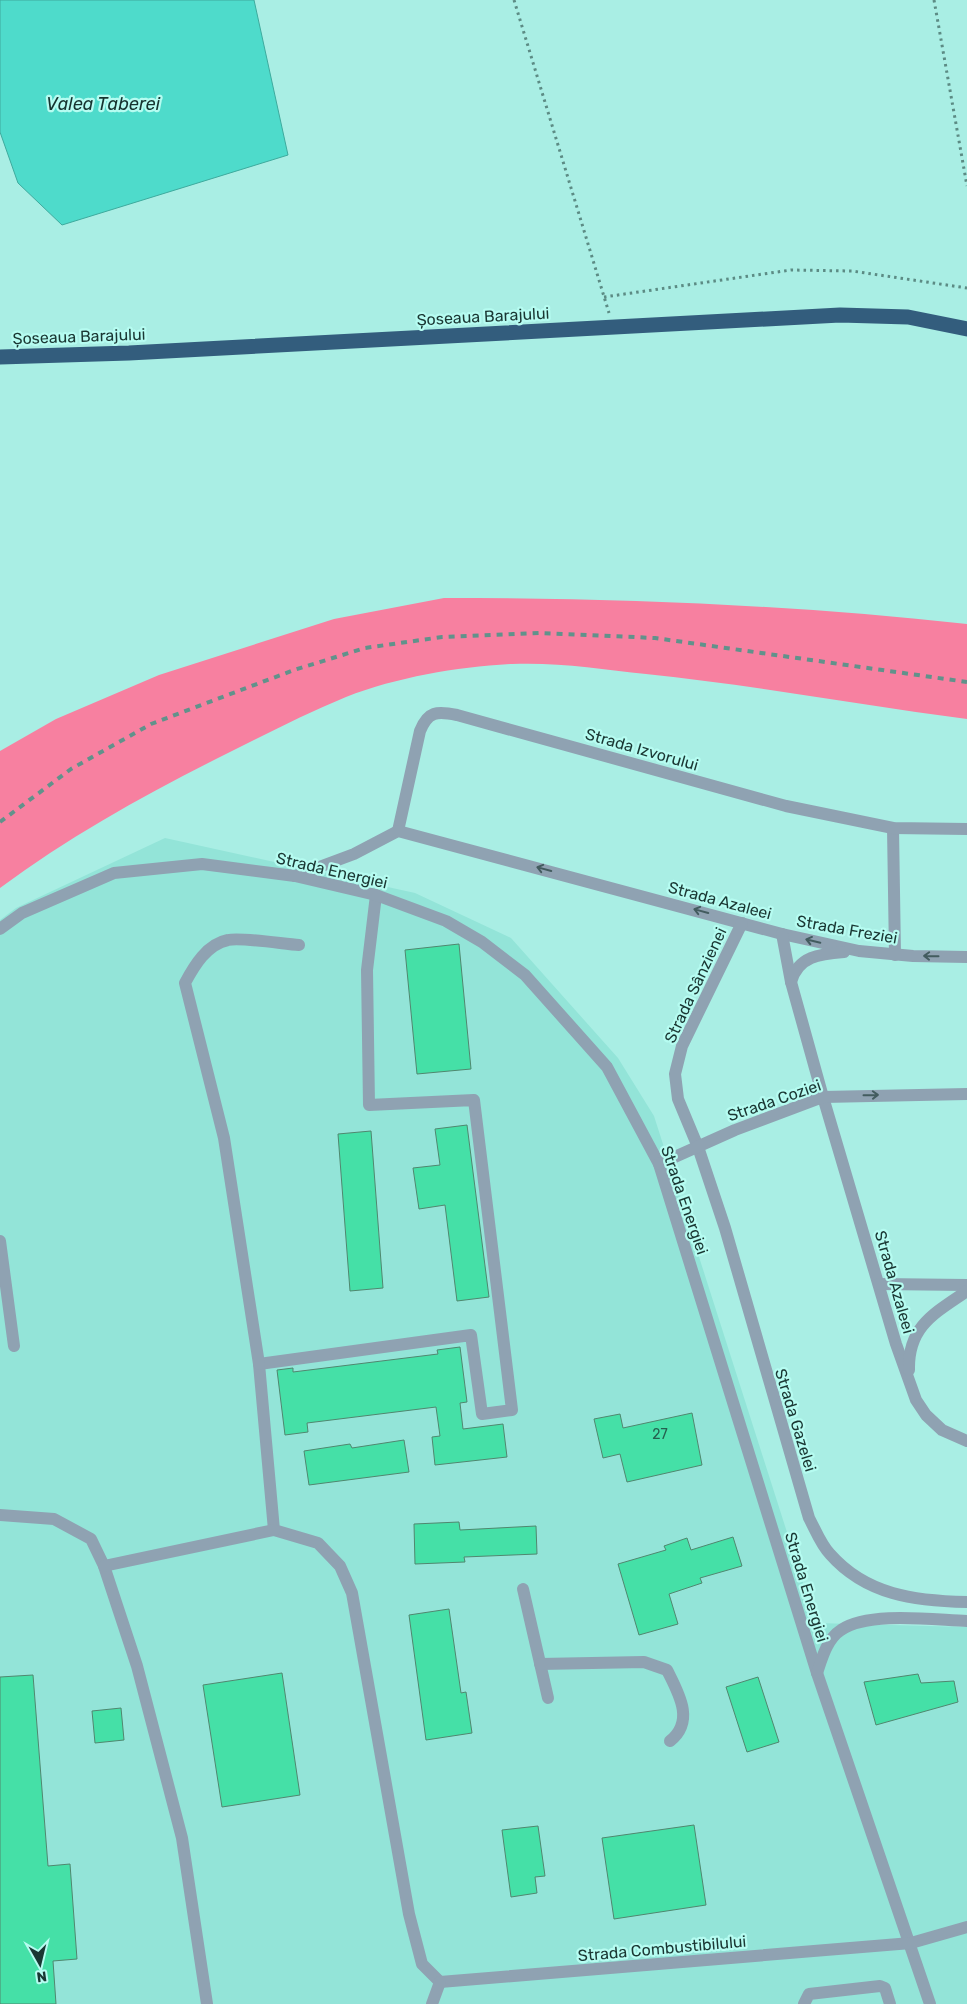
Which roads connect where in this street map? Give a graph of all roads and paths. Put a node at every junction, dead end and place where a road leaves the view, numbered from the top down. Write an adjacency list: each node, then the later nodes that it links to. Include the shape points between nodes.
1 (514, 0): 5 (path)
2 (934, 0): 3 (path)
3 (967, 186)
4 (967, 288): 5 (path, via 852,271 792,270)
5 (604, 297): 6 (path)
6 (613, 327): 7 (highway, Șoseaua Barajului, via 840,315 908,318); 8 (highway, Șoseaua Barajului)
7 (967, 329)
8 (0, 357)
9 (893, 828): 10 (street, Strada Izvorului); 11 (street, Strada Izvorului, via 786,806 457,715 434,713 425,718 420,731); 19 (street)
10 (967, 829)
11 (398, 831): 12 (street, via 354,854); 14 (street, Strada Azaleei, one-way to 11)
12 (295, 876): 13 (street, Strada Energiei); 15 (street, Strada Energiei, via 202,864 114,873 22,913)
13 (376, 894): 25 (street, Strada Energiei, via 446,921 482,942 525,975 607,1067); 31 (street, via 367,970 369,1105 474,1100 512,1410 482,1414 471,1335)
14 (742, 923): 16 (street, Strada Azaleei); 24 (street, Strada Sânzienei, via 677,1061 678,1099)
15 (0, 929)
16 (782, 934): 18 (street, Strada Freziei, one-way to 16); 21 (street, Strada Azaleei)
17 (299, 945): 31 (street, via 228,940 204,954 185,983 224,1138)
18 (859, 951): 19 (street, Strada Freziei); 21 (street, via 804,960 793,973)
19 (895, 955): 20 (street, Strada Freziei, one-way to 19)
20 (967, 957)
21 (791, 982): 23 (street, Strada Azaleei)
22 (967, 1094): 23 (street, Strada Coziei, one-way to 22)
23 (823, 1097): 24 (street, Strada Coziei); 27 (street, Strada Azaleei)
24 (698, 1147): 25 (street, Strada Coziei); 38 (street, Strada Gazelei, via 725,1228 809,1518 828,1553 857,1579 889,1593 936,1601)
25 (659, 1164): 41 (street, Strada Energiei)
26 (0, 1241): 30 (street)
27 (879, 1284): 28 (street); 32 (street, Strada Azaleei)
28 (967, 1285)
29 (967, 1291): 32 (street, Strada Azaleei, via 930,1317 912,1340)
30 (14, 1346)
31 (259, 1364): 35 (street)
32 (909, 1378): 33 (street, Strada Azaleei, via 916,1400 926,1415 942,1430)
33 (967, 1441)
34 (0, 1515): 36 (street, via 54,1519 91,1539)
35 (274, 1530): 36 (street); 46 (street, via 318,1543 340,1566 352,1593 409,1914 422,1964)
36 (104, 1566): 47 (street, via 137,1666 182,1838)
37 (523, 1589): 40 (street)
38 (967, 1602)
39 (967, 1621): 41 (street, via 883,1619 859,1622 840,1630 827,1644)
40 (540, 1664): 42 (street); 43 (street, via 644,1662 668,1670 679,1695 684,1720 680,1733)
41 (817, 1673): 45 (street, Strada Energiei)
42 (548, 1698)
43 (670, 1741)
44 (967, 1927): 45 (street, Strada Combustibilului)
45 (911, 1943): 46 (street, Strada Combustibilului); 51 (street, Strada Energiei)
46 (440, 1982): 48 (street)
47 (207, 2004)
48 (432, 2004)
49 (804, 2004): 50 (street, via 809,1994 880,1986 885,1988)
50 (890, 2004)
51 (930, 2004)

